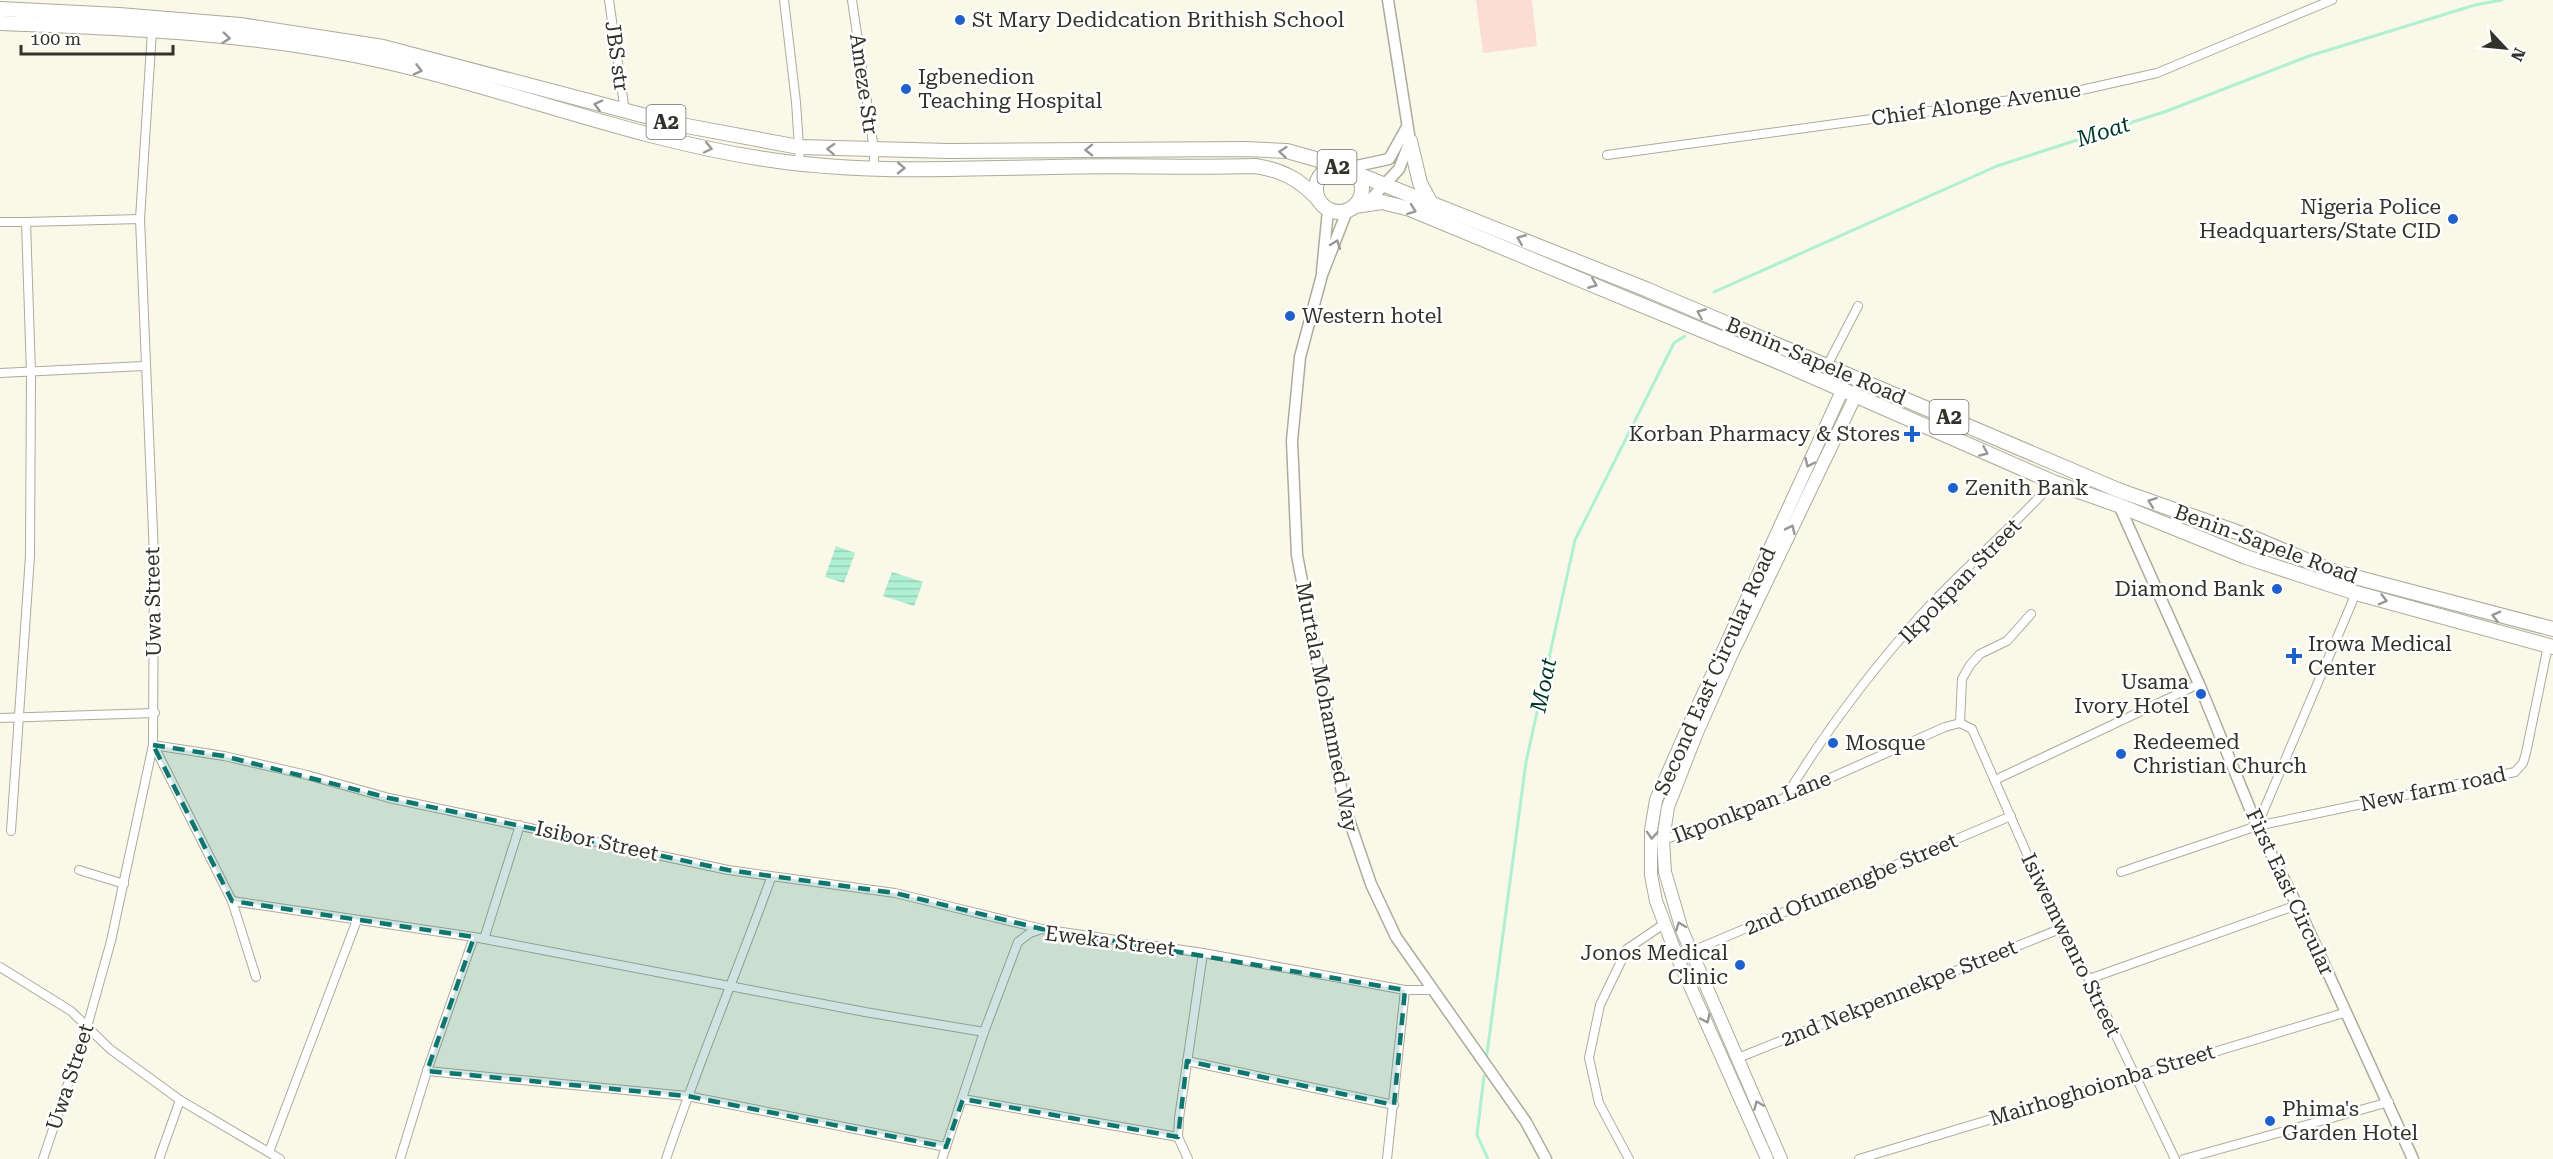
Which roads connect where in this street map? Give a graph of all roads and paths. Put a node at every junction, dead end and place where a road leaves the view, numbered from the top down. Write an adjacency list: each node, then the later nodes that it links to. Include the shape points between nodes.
1 (609, 0): 9 (street, JBS str)
2 (784, 0): 12 (street)
3 (852, 0): 13 (street, Ameze Str)
4 (1388, 0): 10 (street)
5 (2332, 0): 14 (street, Chief Alonge Avenue, via 2157,73 2077,91)
6 (0, 9): 9 (highway, A2, one-way to 6, via 383,47 231,24)
7 (0, 23): 8 (highway, A2)
8 (152, 30): 15 (highway, A2, one-way to 15, via 387,62 677,141); 23 (street, Uwa Street)
9 (625, 112): 12 (highway, A2)
10 (1408, 124): 11 (street); 17 (street, via 1389,159)
11 (1410, 141): 18 (street, via 1406,156); 20 (highway, via 1420,183)
12 (798, 147): 13 (highway, A2, one-way to 12); 15 (street)
13 (874, 150): 16 (street, Ameze Str); 17 (highway, A2, one-way to 13, via 1287,151 1245,149)
14 (1607, 155)
15 (800, 164): 16 (highway, A2)
16 (874, 168): 19 (highway, A2, one-way to 19, via 1255,166 1292,176)
17 (1347, 169): 18 (highway, Benin-Sapele Road / A2); 19 (highway, A2, via 1325,171 1316,191); 21 (highway, A2, via 1359,179 1362,193)
18 (1387, 184): 20 (highway, Benin-Sapele Road / A2); 21 (street)
19 (1318, 198): 22 (highway, A2)
20 (1430, 202): 29 (highway, Benin-Sapele Road / A2, one-way to 20)
21 (1357, 206): 22 (highway, A2); 26 (street, one-way to 21); 32 (highway, Benin-Sapele Road / A2, one-way to 32, via 1382,202 1410,209)
22 (1328, 210): 26 (street)
23 (140, 219): 25 (street); 28 (street, Uwa Street)
24 (0, 222): 25 (street)
25 (26, 222): 31 (street)
26 (1322, 275): 72 (street, Murtala Mohammed Way, via 1300,357 1292,441 1297,555 1348,819 1371,884 1396,937)
27 (1858, 306): 29 (street)
28 (144, 366): 31 (street); 41 (street, Uwa Street)
29 (1827, 366): 34 (highway, Benin-Sapele Road / A2)
30 (0, 373): 31 (street)
31 (31, 373): 42 (street, via 30,556)
32 (1849, 394): 33 (highway, Benin-Sapele Road / A2, one-way to 33); 52 (main road, Second East Circular Road, one-way to 32, via 1668,807 1696,735); 60 (main road, Second East Circular Road, one-way to 60, via 1720,654 1656,800 1651,875)
33 (2053, 482): 35 (highway, Benin-Sapele Road / A2); 47 (street, Ikpokpan Street, via 1922,614 1817,745)
34 (2118, 490): 35 (street, First East Circular); 38 (highway, Benin-Sapele Road / A2, one-way to 34, via 2332,571 2251,537)
35 (2118, 505): 36 (highway, Benin-Sapele Road / A2, via 2246,557); 40 (street, First East Circular)
36 (2356, 593): 39 (highway, Benin-Sapele Road / A2, one-way to 39); 50 (street)
37 (2031, 614): 44 (street, via 2007,640 1980,654 1970,665 1962,679)
38 (2553, 629)
39 (2550, 646): 50 (street, New farm road, via 2526,753 2515,772)
40 (2199, 684): 46 (street); 50 (street, First East Circular)
41 (155, 713): 42 (street); 45 (street, Uwa Street)
42 (19, 717): 43 (street); 51 (street)
43 (0, 718)
44 (1960, 723): 46 (street, Isiwemwenro Street, via 1972,729); 47 (street, Ikponkpan Lane)
45 (153, 746): 49 (street, Isibor Street, via 224,756 389,798); 56 (street, Uwa Street); 57 (street)
46 (1995, 780): 48 (street, Isiwemwenro Street)
47 (1785, 798): 52 (street, Ikponkpan Lane)
48 (2011, 816): 62 (street, Isiwemwenro Street); 65 (street, 2nd Ofumengbe Street)
49 (520, 825): 55 (street, Isibor Street); 64 (street)
50 (2257, 826): 54 (street, New farm road); 58 (street, First East Circular)
51 (11, 831)
52 (1664, 840): 65 (main road, Second East Circular Road, one-way to 52, via 1673,907 1665,872)
53 (79, 870): 56 (street)
54 (2121, 872)
55 (771, 878): 61 (street, Isibor Street, via 895,893); 70 (street)
56 (124, 884): 74 (street, Uwa Street)
57 (232, 901): 59 (street); 68 (street)
58 (2297, 905): 69 (street); 73 (street, First East Circular)
59 (357, 920): 63 (street); 87 (street)
60 (1664, 924): 97 (street, via 1627,950 1600,1005 1589,1058 1599,1103); 98 (main road, Second East Circular Road, one-way to 98)
61 (1042, 929): 66 (street, Eweka Street); 75 (street, Eweka Street, via 1018,942)
62 (2060, 929): 69 (street, Isiwemwenro Street); 76 (street, 2nd Nekpennekpe Street)
63 (474, 937): 64 (street); 78 (street)
64 (484, 939): 70 (street)
65 (1690, 952): 76 (main road, Second East Circular Road)
66 (1203, 953): 71 (street, Eweka Street); 77 (street)
67 (0, 967): 74 (street, via 71,1011)
68 (256, 977)
69 (2089, 979): 79 (street, Isiwemwenro Street)
70 (731, 987): 75 (street); 80 (street)
71 (1405, 990): 72 (street, Eweka Street); 84 (street)
72 (1431, 990): 96 (street, Murtala Mohammed Way, via 1526,1122)
73 (2347, 1012): 79 (street, Mairhoghoionba Street); 83 (street, First East Circular)
74 (87, 1027): 82 (street, via 110,1049); 88 (street, Uwa Street)
75 (984, 1032): 81 (street, Eweka Street)
76 (1738, 1058): 99 (main road, Second East Circular Road, one-way to 76)
77 (1187, 1061): 84 (street); 85 (street)
78 (427, 1071): 80 (street); 91 (street)
79 (2133, 1075): 100 (street, Mairhoghoionba Street); 101 (street, Isiwemwenro Street)
80 (687, 1096): 86 (street); 92 (street)
81 (963, 1099): 85 (street); 86 (street, Eweka Street)
82 (180, 1100): 87 (street); 89 (street)
83 (2389, 1102): 102 (street); 103 (street, First East Circular)
84 (1394, 1106): 95 (street)
85 (1178, 1137): 94 (street)
86 (946, 1147): 93 (street, Eweka Street)
87 (269, 1152): 90 (street)
88 (43, 1159)
89 (159, 1159)
90 (280, 1159)
91 (400, 1159)
92 (666, 1159)
93 (942, 1159)
94 (1188, 1159)
95 (1387, 1159)
96 (1546, 1159)
97 (1629, 1159)
98 (1767, 1159)
99 (1781, 1159)
100 (1859, 1159)
101 (2175, 1159)
102 (2184, 1159)
103 (2413, 1159)

